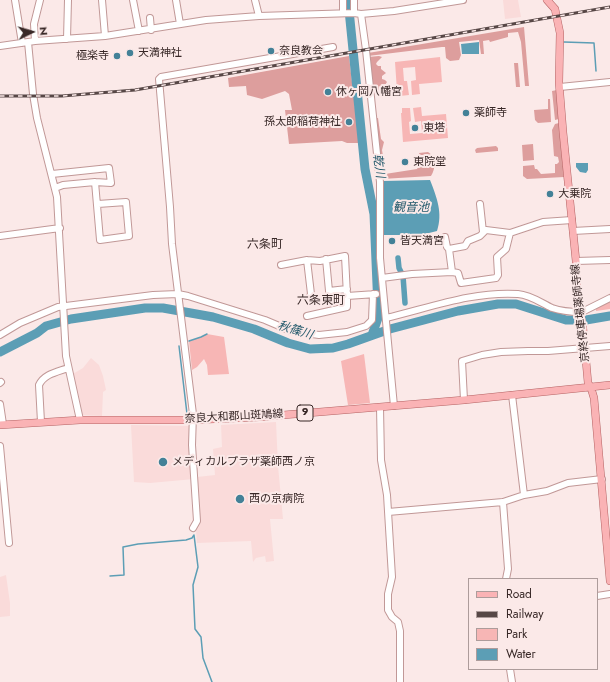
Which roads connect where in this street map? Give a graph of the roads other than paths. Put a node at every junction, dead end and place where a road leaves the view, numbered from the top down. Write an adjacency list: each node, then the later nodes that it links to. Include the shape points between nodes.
1 (15, 0): 23 (street)
2 (40, 0): 23 (street)
3 (68, 0): 22 (street)
4 (102, 0): 21 (street)
5 (133, 0): 20 (street)
6 (176, 0): 18 (street)
7 (255, 0): 16 (street)
8 (343, 0): 13 (street)
9 (354, 0): 14 (street)
10 (463, 0): 12 (street)
11 (548, 0): 27 (main road, 京終停車場薬師寺線, via 555,9 560,33)
12 (452, 1): 15 (street)
13 (343, 13): 14 (street); 16 (street)
14 (354, 13): 15 (street)
15 (361, 14): 48 (street, via 380,182)
16 (259, 16): 18 (street)
17 (150, 18): 19 (street)
18 (180, 24): 19 (street)
19 (151, 30): 20 (street)
20 (139, 31): 21 (street)
21 (105, 36): 22 (street)
22 (68, 39): 23 (street)
23 (28, 42): 24 (street); 28 (street, via 37,118)
24 (0, 46)
25 (333, 47): 52 (street, via 159,79)
26 (610, 82): 27 (street)
27 (560, 87): 33 (main road, 京終停車場薬師寺線)
28 (52, 174): 29 (street, via 109,168 111,183); 30 (street)
29 (95, 182): 30 (street); 31 (street)
30 (55, 188): 34 (street)
31 (98, 204): 31 (street, via 100,240 128,236 126,202)
32 (480, 204): 37 (street)
33 (572, 220): 36 (main road, 京終停車場薬師寺線); 38 (street, via 543,222)
34 (60, 228): 39 (street); 56 (street)
35 (610, 229): 36 (street)
36 (573, 231): 44 (main road, 京終停車場薬師寺線)
37 (483, 232): 38 (street, via 486,230); 41 (street, via 468,241 465,246)
38 (510, 233): 47 (street, via 506,249 497,257 496,278 461,283 458,273)
39 (0, 236)
40 (446, 237): 41 (street)
41 (449, 249): 47 (street)
42 (326, 259): 43 (street); 49 (street, via 329,291); 49 (street, via 344,256)
43 (308, 260): 46 (street); 54 (street, via 311,294)
44 (576, 260): 45 (street); 57 (main road, 京終停車場薬師寺線)
45 (610, 260)
46 (281, 265)
47 (452, 272): 48 (street)
48 (382, 278): 50 (street)
49 (347, 289): 53 (street)
50 (383, 293): 51 (street); 59 (street)
51 (373, 294): 52 (street, via 372,320 366,326 347,332 319,335 291,330 198,298); 53 (street)
52 (178, 295): 56 (street, via 153,294); 72 (street)
53 (347, 296): 58 (street, via 347,307)
54 (309, 298)
55 (610, 298): 57 (street)
56 (64, 308): 60 (street, via 44,312); 63 (street)
57 (580, 313): 59 (street, via 553,308 519,294 471,297); 62 (main road, 京終停車場薬師寺線)
58 (306, 316)
59 (386, 318): 69 (street)
60 (0, 335)
61 (610, 346): 62 (street)
62 (585, 348): 65 (main road, 京終停車場薬師寺線, via 588,383); 67 (street, via 501,352 462,361)
63 (68, 368): 71 (street); 73 (street, via 45,376 41,380)
64 (610, 386): 65 (main road, 奈良大和郡山斑鳩線 / 9)
65 (591, 388): 66 (main road, 奈良大和郡山斑鳩線 / 9); 76 (main road, 京終停車場薬師寺線)
66 (512, 395): 67 (main road, 奈良大和郡山斑鳩線 / 9); 77 (street)
67 (464, 400): 69 (main road, 奈良大和郡山斑鳩線 / 9)
68 (0, 404): 74 (street)
69 (394, 406): 70 (main road, 奈良大和郡山斑鳩線 / 9)
70 (380, 407): 72 (main road, 奈良大和郡山斑鳩線 / 9); 79 (street, via 381,460)
71 (80, 420): 72 (main road, 奈良大和郡山斑鳩線 / 9); 73 (main road, 奈良大和郡山斑鳩線 / 9)
72 (192, 420): 80 (street, via 197,521)
73 (40, 422): 74 (main road, 奈良大和郡山斑鳩線 / 9)
74 (2, 425)
75 (0, 446): 81 (street)
76 (602, 479): 77 (street, via 568,483 547,491); 83 (main road, 京終停車場薬師寺線)
77 (524, 495): 78 (street)
78 (503, 502): 79 (street); 82 (street, via 508,569)
79 (388, 512): 87 (street, via 392,577 388,610 398,622 400,631)
80 (193, 528)
81 (9, 543)
82 (506, 578)
83 (610, 581)
84 (610, 594): 85 (street)
85 (598, 596)
86 (510, 670): 88 (street)
87 (400, 682)
88 (512, 682)

